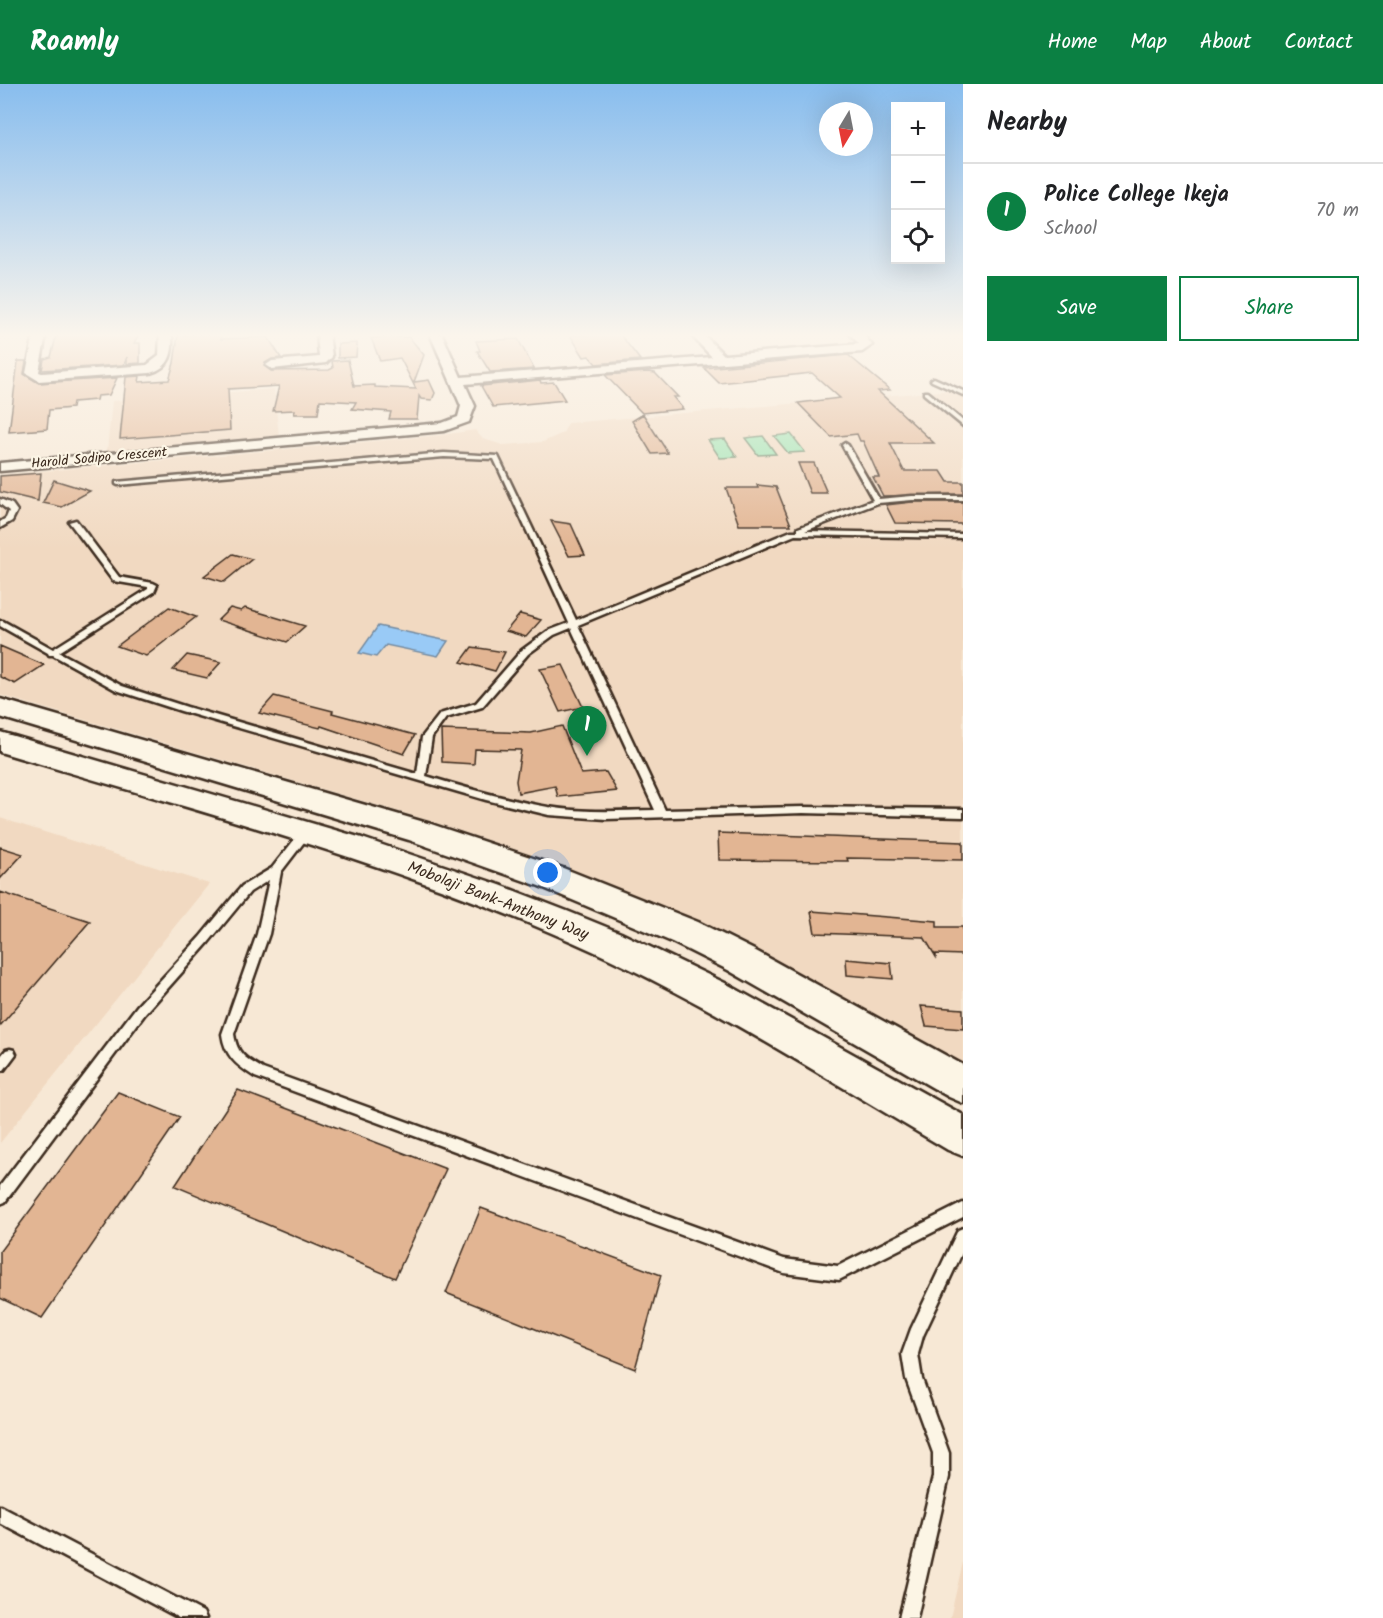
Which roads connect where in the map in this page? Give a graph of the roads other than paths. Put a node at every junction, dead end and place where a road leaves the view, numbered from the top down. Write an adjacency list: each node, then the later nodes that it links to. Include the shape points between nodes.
1 (468, 406): 5 (street, Harold Sodipo Crescent, via 464,419 444,427)
2 (941, 406): 3 (lane)
3 (963, 424)
4 (845, 445): 9 (lane)
5 (0, 466)
6 (118, 483): 15 (lane, via 444,455 492,455)
7 (963, 498): 9 (lane)
8 (0, 501): 11 (lane, via 13,512)
9 (878, 501): 12 (lane)
10 (73, 522): 16 (lane, via 116,579 153,585 151,590)
11 (0, 526)
12 (794, 533): 13 (lane); 15 (lane)
13 (963, 536)
14 (0, 623): 16 (lane)
15 (572, 624): 19 (lane, via 536,642 479,705 443,716 428,737); 20 (lane)
16 (52, 653): 19 (lane, via 119,688)
17 (0, 708): 26 (main road, via 409,829 551,877 741,960)
18 (0, 742): 22 (main road, Mobolaji Bank-Anthony Way)
19 (421, 778): 20 (lane, via 549,811)
20 (661, 813): 21 (lane)
21 (963, 813)
22 (306, 833): 23 (lane); 27 (main road, Mobolaji Bank-Anthony Way, via 555,920 693,982)
23 (276, 871): 28 (lane, via 246,889 141,1010); 29 (lane, via 260,948 228,1034 229,1049 259,1073 784,1266 839,1273)
24 (10, 1054): 25 (lane)
25 (0, 1066)
26 (963, 1085)
27 (963, 1137)
28 (0, 1197)
29 (963, 1210)
30 (963, 1235): 33 (lane, via 910,1354 914,1378 941,1453 941,1477)
31 (0, 1514): 32 (lane)
32 (196, 1618)
33 (908, 1618)

